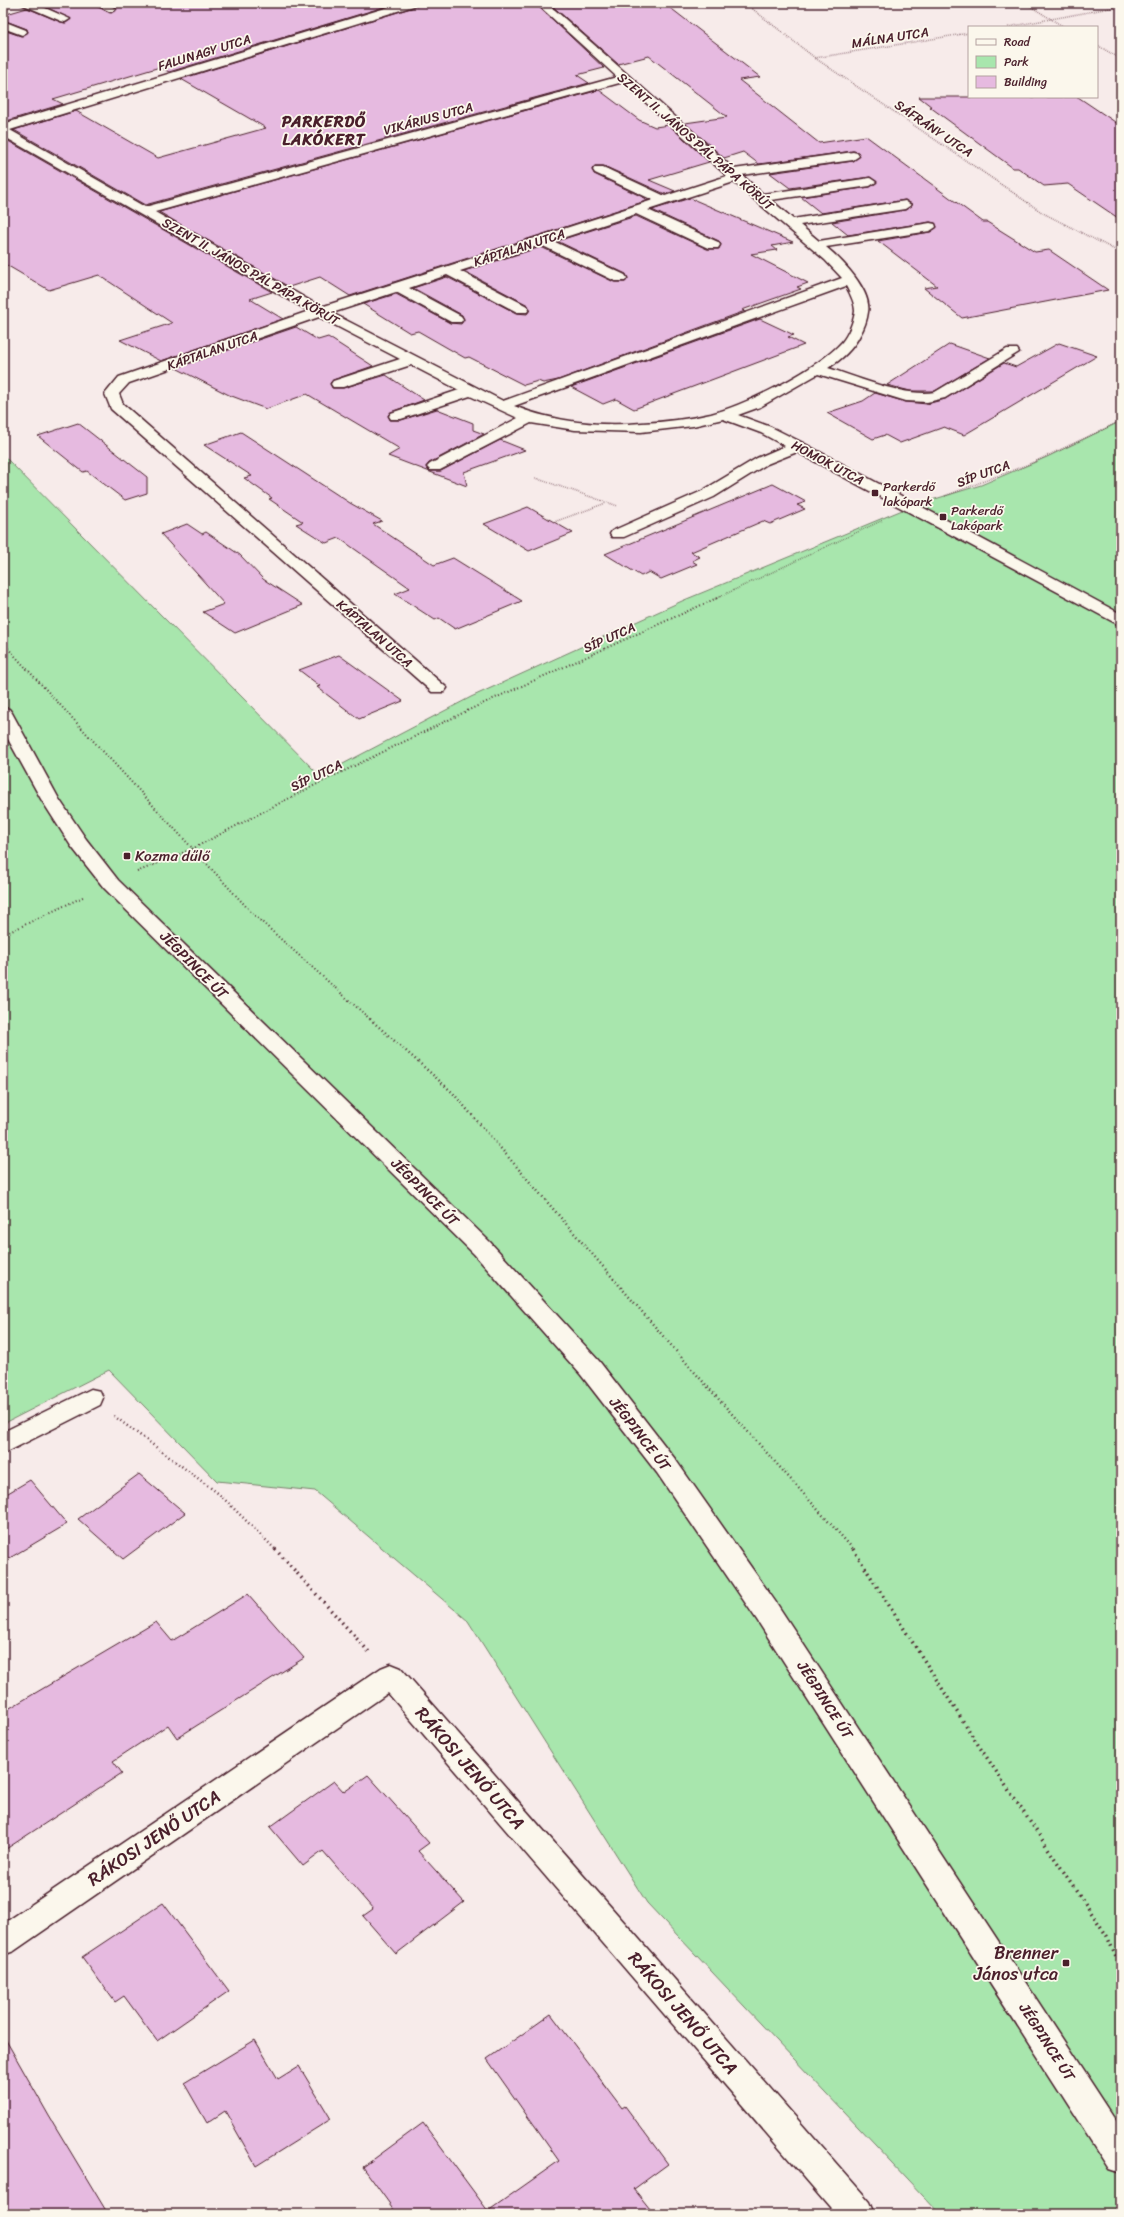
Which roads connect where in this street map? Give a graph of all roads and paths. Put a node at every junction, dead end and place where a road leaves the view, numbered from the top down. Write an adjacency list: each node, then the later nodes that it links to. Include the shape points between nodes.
1 (24, 3): 9 (street)
2 (97, 3): 8 (street)
3 (413, 3): 20 (street, FALUNAGY UTCA)
4 (541, 3): 19 (street, SZENT II. JÁNOS PÁL PÁPA KÖRÚT)
5 (745, 3): 17 (path, SÁFRÁNY UTCA)
6 (1025, 3): 10 (path)
7 (1121, 6): 10 (path)
8 (110, 9)
9 (65, 19)
10 (1052, 20): 12 (path); 13 (path)
11 (3, 24): 14 (street)
12 (1014, 26)
13 (1062, 26)
14 (22, 32)
15 (968, 33): 17 (path, MÁLNA UTCA)
16 (1098, 46): 18 (path)
17 (815, 58): 35 (path, SÁFRÁNY UTCA, via 1043,213)
18 (1121, 59)
19 (626, 78): 23 (street, SZENT II. JÁNOS PÁL PÁPA KÖRÚT); 29 (street, VIKÁRIUS UTCA)
20 (3, 129): 29 (street, SZENT II. JÁNOS PÁL PÁPA KÖRÚT)
21 (853, 156): 23 (street, KÁPTALAN UTCA)
22 (599, 170): 26 (street)
23 (734, 175): 25 (street, SZENT II. JÁNOS PÁL PÁPA KÖRÚT); 26 (street, KÁPTALAN UTCA)
24 (870, 182): 25 (street)
25 (761, 198): 30 (street, SZENT II. JÁNOS PÁL PÁPA KÖRÚT)
26 (664, 200): 28 (street, KÁPTALAN UTCA)
27 (905, 205): 30 (street)
28 (637, 209): 32 (street, KÁPTALAN UTCA); 33 (street)
29 (145, 211): 41 (street, SZENT II. JÁNOS PÁL PÁPA KÖRÚT)
30 (790, 222): 34 (street, SZENT II. JÁNOS PÁL PÁPA KÖRÚT)
31 (930, 227): 34 (street)
32 (542, 240): 36 (street, KÁPTALAN UTCA); 37 (street)
33 (713, 245)
34 (816, 245): 38 (street, SZENT II. JÁNOS PÁL PÁPA KÖRÚT)
35 (1121, 253)
36 (448, 270): 39 (street, KÁPTALAN UTCA); 40 (street)
37 (620, 278)
38 (850, 280): 46 (street, SZENT II. JÁNOS PÁL PÁPA KÖRÚT, via 862,311 857,328 849,343); 48 (street)
39 (396, 286): 41 (street, KÁPTALAN UTCA); 42 (street)
40 (522, 309)
41 (320, 312): 44 (street, SZENT II. JÁNOS PÁL PÁPA KÖRÚT); 63 (street, KÁPTALAN UTCA, via 124,380 112,394 116,406)
42 (456, 319)
43 (1012, 352): 46 (street, via 940,395 927,398 911,398)
44 (398, 353): 45 (street, SZENT II. JÁNOS PÁL PÁPA KÖRÚT); 45 (street, via 332,380)
45 (412, 360): 47 (street, SZENT II. JÁNOS PÁL PÁPA KÖRÚT)
46 (817, 369): 49 (street, SZENT II. JÁNOS PÁL PÁPA KÖRÚT, via 755,404)
47 (471, 391): 48 (street, SZENT II. JÁNOS PÁL PÁPA KÖRÚT); 50 (street)
48 (502, 406): 51 (street, SZENT II. JÁNOS PÁL PÁPA KÖRÚT)
49 (722, 414): 51 (street, SZENT II. JÁNOS PÁL PÁPA KÖRÚT, via 693,422 641,428 575,426); 53 (street, HOMOK UTCA, via 766,430)
50 (396, 416)
51 (531, 417): 54 (street)
52 (1121, 421): 57 (path, SÍP UTCA, via 1047,458 981,485)
53 (798, 446): 57 (street, HOMOK UTCA); 58 (street, via 762,461 708,494)
54 (435, 467)
55 (535, 478): 56 (path)
56 (607, 503): 58 (path); 59 (path)
57 (912, 506): 61 (street, HOMOK UTCA); 65 (path, SÍP UTCA, via 699,607 473,708 299,793)
58 (654, 518): 60 (street)
59 (554, 522)
60 (618, 534)
61 (1121, 621)
62 (3, 643): 65 (path)
63 (438, 688)
64 (3, 713): 66 (street, JÉGPINCE ÚT, via 50,799 78,842)
65 (194, 848): 66 (path, SÍP UTCA); 72 (path, via 254,915 452,1092 689,1366 849,1542 975,1740 1107,1936)
66 (111, 884): 67 (path, SÍP UTCA); 73 (street, JÉGPINCE ÚT, via 482,1248 590,1368 666,1466 767,1612)
67 (3, 935)
68 (91, 1398): 69 (street); 70 (path, via 219,1494 277,1551)
69 (3, 1444)
70 (391, 1676): 71 (street, RÁKOSI JENŐ UTCA); 74 (street, RÁKOSI JENŐ UTCA)
71 (3, 1941)
72 (1121, 1968)
73 (1121, 2157)
74 (846, 2210)

